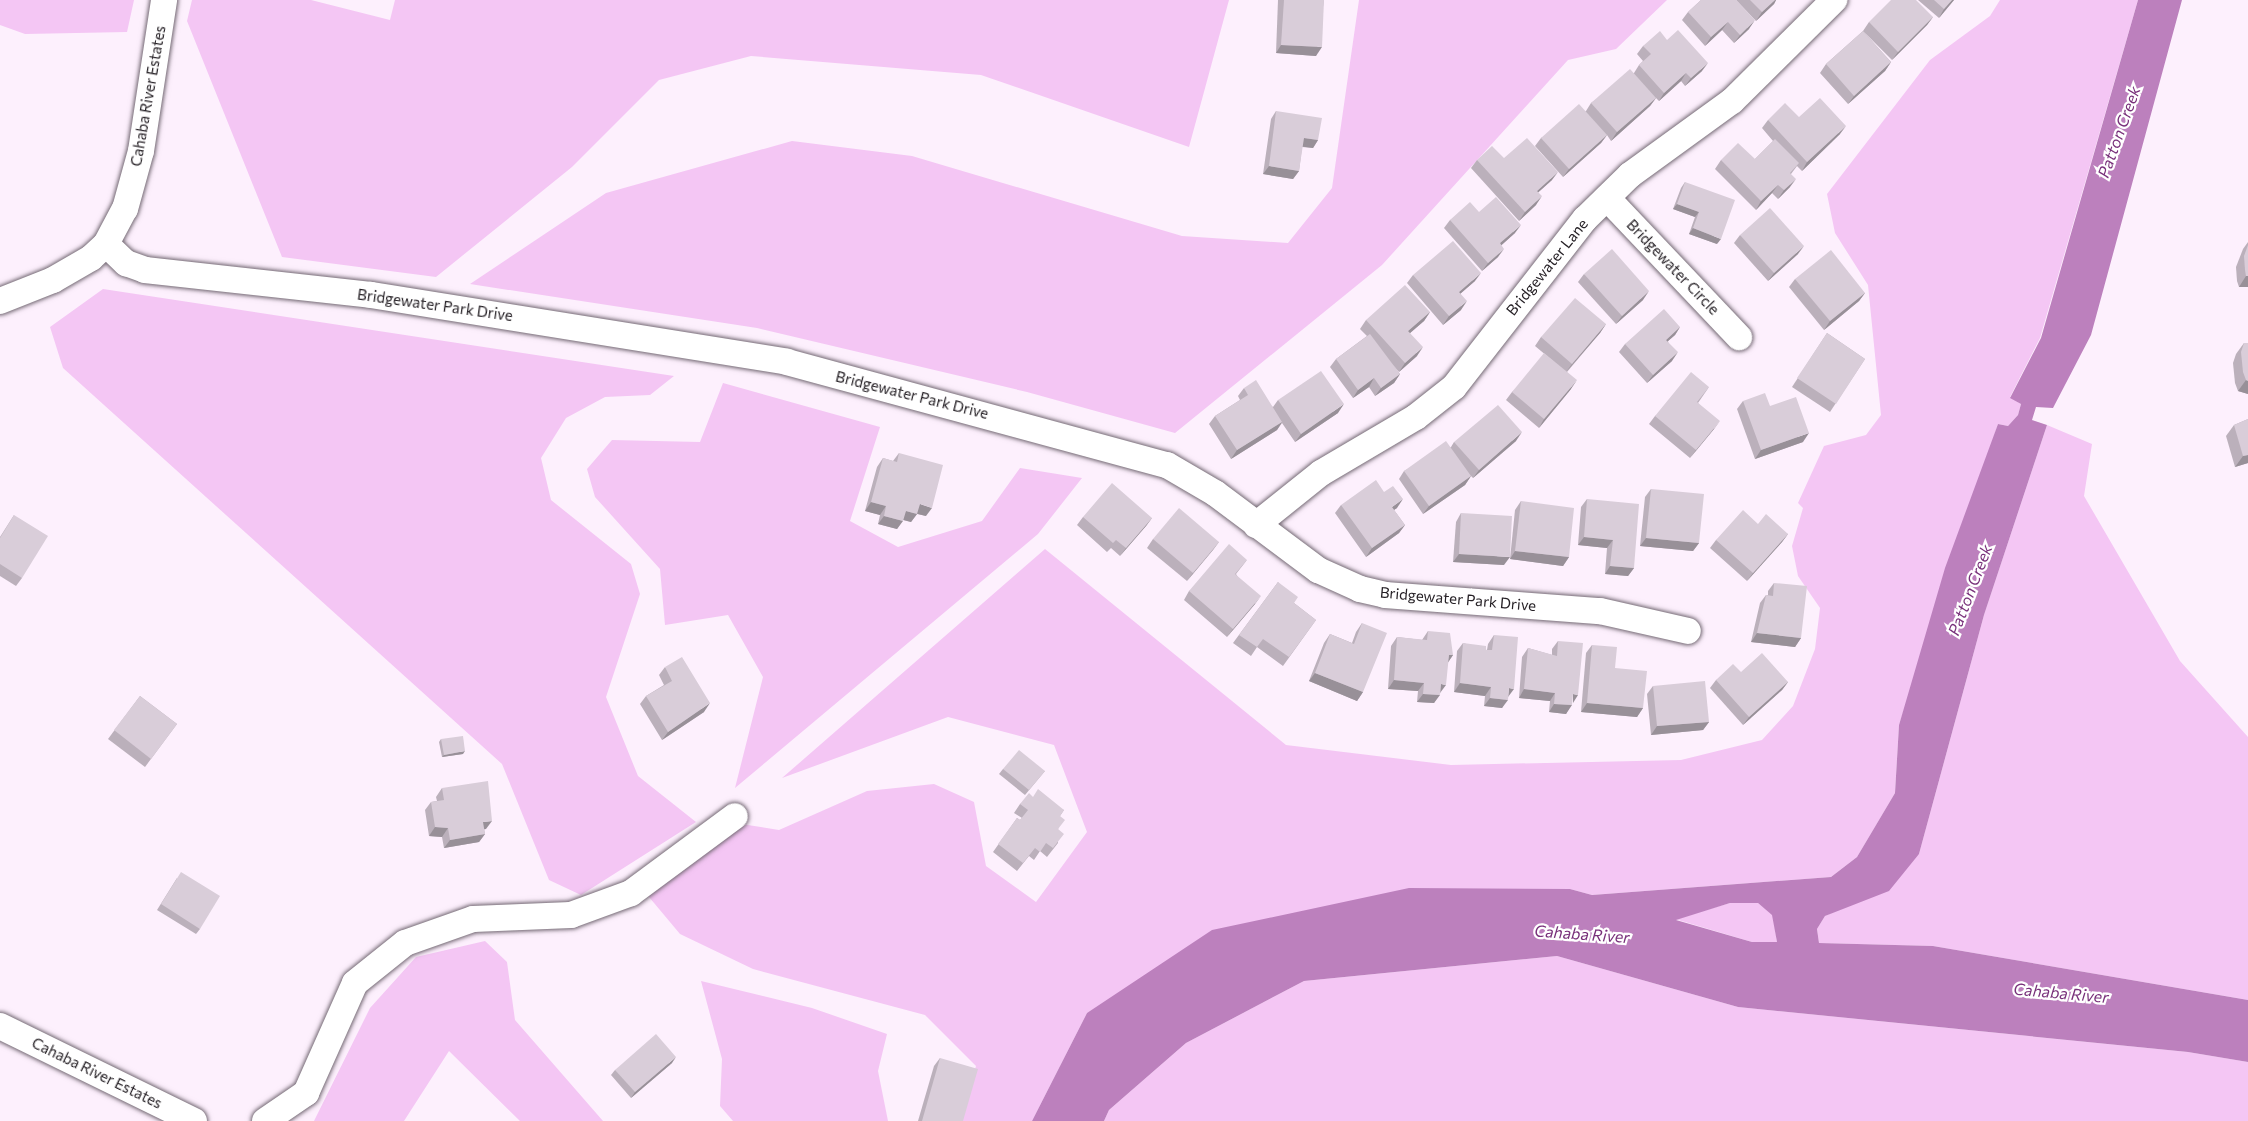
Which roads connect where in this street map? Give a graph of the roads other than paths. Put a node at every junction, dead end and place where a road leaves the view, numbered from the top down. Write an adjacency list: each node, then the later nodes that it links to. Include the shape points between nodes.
1 (164, 0): 4 (street, Cahaba River Estates, via 141,151 124,209)
2 (1834, 0): 3 (street, Bridgewater Lane, via 1732,101 1630,175)
3 (1607, 198): 6 (street, Bridgewater Circle); 7 (street, Bridgewater Lane, via 1541,272 1454,387 1416,417 1321,473)
4 (105, 244): 5 (street, Cahaba River Estates, via 91,258 53,280); 7 (street, Bridgewater Park Drive, via 126,263 145,270 371,295 788,362 1141,455 1188,475)
5 (0, 301)
6 (1739, 337)
7 (1256, 525): 8 (street, Bridgewater Park Drive, via 1338,582 1385,595 1600,610)
8 (1688, 631)
9 (735, 816): 12 (street, via 631,893 571,915 473,919 405,943 355,983 306,1093)
10 (0, 1026): 11 (street, Cahaba River Estates)
11 (194, 1121)
12 (265, 1121)

